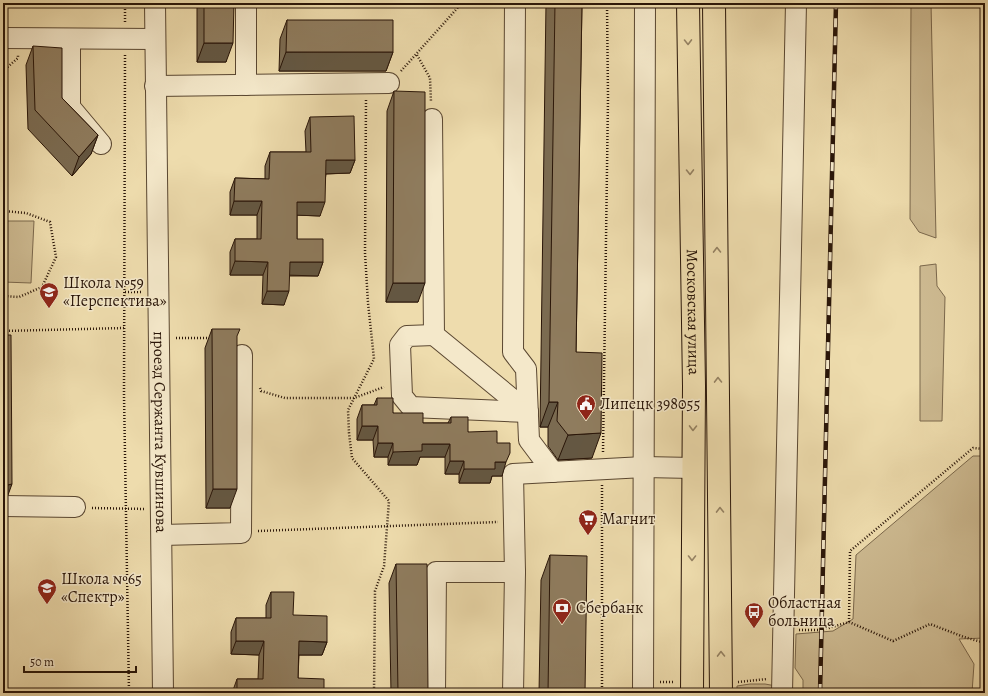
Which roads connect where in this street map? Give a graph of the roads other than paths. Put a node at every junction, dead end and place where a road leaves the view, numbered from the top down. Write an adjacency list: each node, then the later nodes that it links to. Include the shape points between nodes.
1 (155, 3): 9 (street, проезд Сержанта Кувшинова)
2 (246, 3): 12 (street)
3 (516, 3): 18 (street, via 513,352 526,369)
4 (645, 3): 19 (street)
5 (688, 3): 20 (main road, Московская улица, one-way to 20)
6 (714, 3): 31 (main road, Московская улица, one-way to 6)
7 (796, 3): 32 (street)
8 (3, 38): 10 (street)
9 (155, 39): 10 (street); 13 (street, проезд Сержанта Кувшинова)
10 (70, 40): 15 (street, via 70,107)
11 (389, 83): 12 (street)
12 (246, 85): 13 (street)
13 (155, 86): 24 (street, проезд Сержанта Кувшинова)
14 (432, 118): 16 (street)
15 (101, 144)
16 (434, 335): 18 (street); 18 (street, via 408,336 400,346 402,396 411,407)
17 (242, 355): 24 (street, via 241,533)
18 (528, 412): 21 (street, via 529,440)
19 (644, 467): 20 (street); 21 (street); 29 (street)
20 (693, 468): 30 (main road, Московская улица, one-way to 30)
21 (553, 472): 25 (street, via 512,474)
22 (3, 506): 23 (street)
23 (75, 507)
24 (162, 535): 26 (street, проезд Сержанта Кувшинова)
25 (515, 572): 27 (street, via 436,572); 28 (street)
26 (164, 693)
27 (435, 693)
28 (513, 693)
29 (643, 693)
30 (692, 693)
31 (721, 693)
32 (782, 693)

